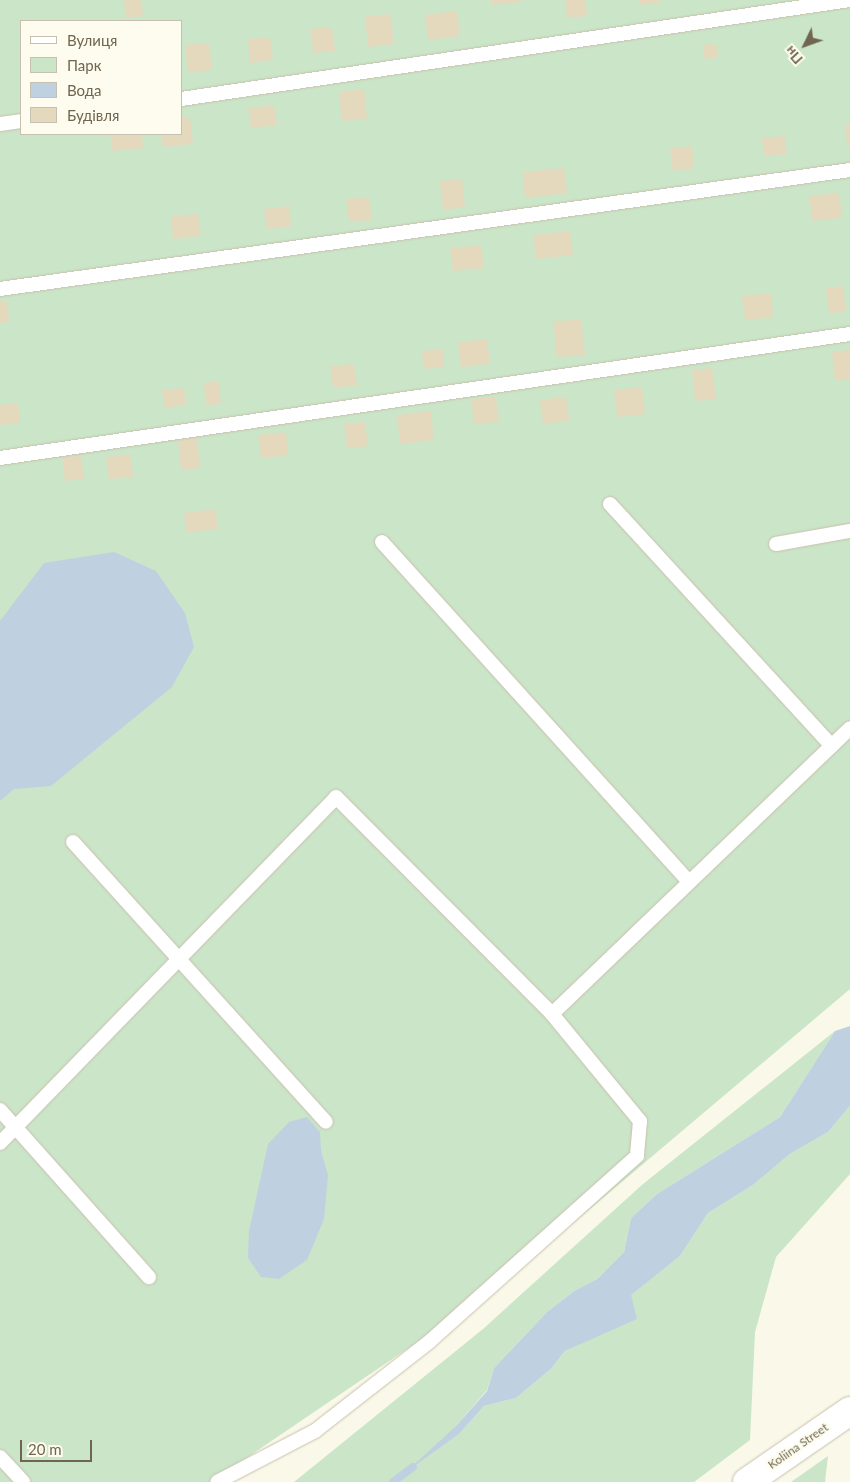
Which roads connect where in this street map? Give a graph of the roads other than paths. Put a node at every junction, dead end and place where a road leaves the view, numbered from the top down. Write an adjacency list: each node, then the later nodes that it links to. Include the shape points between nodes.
1 (850, 0): 2 (lane)
2 (182, 99)
3 (20, 121): 4 (lane)
4 (0, 124)
5 (850, 170): 6 (lane)
6 (0, 289)
7 (850, 334): 8 (lane)
8 (0, 458)
9 (610, 504): 14 (lane)
10 (850, 531): 12 (lane)
11 (382, 542): 16 (lane)
12 (776, 544)
13 (850, 728): 14 (lane)
14 (832, 746): 16 (lane)
15 (74, 842): 17 (lane)
16 (689, 882): 18 (lane)
17 (179, 959): 18 (lane, via 336,797); 20 (lane); 21 (lane)
18 (552, 1014): 27 (lane, via 640,1121 637,1156 399,1366 315,1431)
19 (0, 1110): 21 (lane)
20 (326, 1122)
21 (16, 1126): 22 (lane); 23 (lane)
22 (0, 1143)
23 (149, 1277)
24 (850, 1410): 28 (street, Koliina Street)
25 (0, 1457): 26 (lane)
26 (23, 1482)
27 (217, 1482)
28 (747, 1482)

